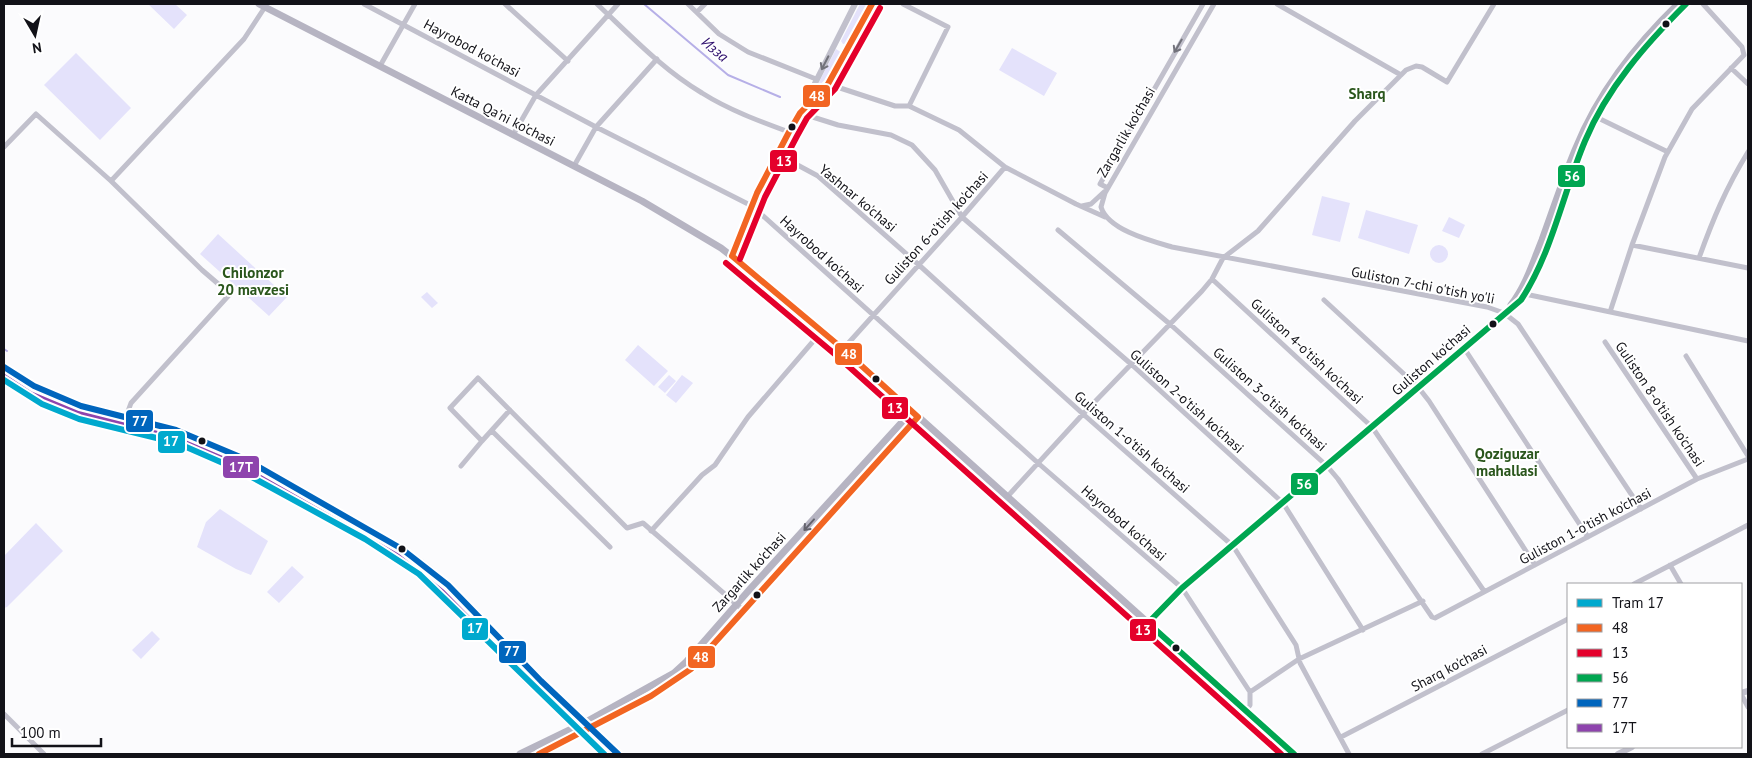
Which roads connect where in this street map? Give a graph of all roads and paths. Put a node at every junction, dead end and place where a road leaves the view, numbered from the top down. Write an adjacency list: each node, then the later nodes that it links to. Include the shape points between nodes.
1 (364, 4): 21 (street, Hayrobod ko'chasi)
2 (415, 4): 21 (street)
3 (505, 4): 25 (street)
4 (597, 4): 20 (street)
5 (618, 4): 20 (street)
6 (688, 4): 19 (street)
7 (705, 4): 19 (street)
8 (855, 4): 22 (street)
9 (872, 4): 23 (street)
10 (903, 4): 33 (street, via 948,27)
11 (1202, 4): 46 (street, Zargarlik ko'chasi, one-way to 46, via 1100,184)
12 (1214, 4): 46 (street, Zargarlik ko'chasi)
13 (1277, 4): 28 (street)
14 (1494, 4): 28 (street, via 1447,82 1416,66)
15 (1678, 4): 35 (main road, Guliston ko'chasi, via 1626,59)
16 (1686, 4): 35 (main road, Guliston ko'chasi, via 1645,46)
17 (1703, 4): 27 (street, via 1743,48 1743,57)
18 (262, 5): 26 (main road, Katta Qa'ni ko'chasi); 45 (street, via 244,39)
19 (697, 12): 29 (street, via 719,34 748,52)
20 (608, 14): 24 (street); 25 (street)
21 (405, 25): 26 (street); 32 (street, Hayrobod ko'chasi)
22 (834, 43): 23 (street, via 840,49); 29 (street, one-way to 29)
23 (848, 50): 30 (street)
24 (657, 59): 36 (street); 37 (street, via 716,102)
25 (568, 61): 32 (street)
26 (380, 66): 38 (main road, Katta Qa'ni ko'chasi)
27 (1730, 68): 31 (street); 40 (street, via 1692,109)
28 (1401, 75): 54 (street, via 1355,121 1258,231)
29 (816, 80): 34 (street)
30 (828, 84): 33 (street, Guliston 7-chi o'tish yo'li, via 895,106); 34 (street)
31 (1748, 84)
32 (536, 95): 36 (street, Hayrobod ko'chasi); 38 (street)
33 (909, 106): 44 (street, Guliston 7-chi o'tish yo'li, via 959,130)
34 (800, 112): 37 (street); 49 (street, Guliston 2-o'tish ko'chasi, via 838,125 891,135 912,145 934,170)
35 (1593, 116): 40 (street); 59 (main road, Guliston ko'chasi, via 1541,260); 62 (main road, Guliston ko'chasi, via 1575,150 1528,275)
36 (596, 127): 43 (street); 48 (street, Hayrobod ko'chasi)
37 (789, 132): 42 (street)
38 (513, 135): 43 (main road, Katta Qa'ni ko'chasi)
39 (4, 147): 45 (street, via 36,114)
40 (1668, 152): 52 (street)
41 (1748, 152): 55 (street, via 1716,212)
42 (777, 154): 48 (street); 56 (street, Yashnar ko'chasi, via 818,176)
43 (574, 166): 53 (main road, Katta Qa'ni ko'chasi, via 688,227)
44 (1005, 167): 47 (street, Guliston 7-chi o'tish yo'li); 49 (street, Guliston 6-o'tish ko'chasi)
45 (111, 181): 78 (street, via 230,294 131,403)
46 (1108, 188): 47 (street, via 1088,205); 50 (street, via 1101,206)
47 (1076, 204): 50 (street, Guliston 7-chi o'tish yo'li)
48 (752, 206): 53 (street); 63 (street, Hayrobod ko'chasi)
49 (962, 217): 56 (street, Guliston 6-o'tish ko'chasi); 71 (street, Guliston 2-o'tish ko'chasi)
50 (1108, 218): 54 (street, Guliston 7-chi o'tish yo'li, via 1150,240)
51 (1058, 230): 64 (street, Guliston 3-o'tish ko'chasi)
52 (1632, 245): 55 (street); 61 (street)
53 (732, 256): 65 (main road, Katta Qa'ni ko'chasi)
54 (1223, 258): 58 (street); 62 (street, Guliston 7-chi o'tish yo'li, via 1487,307)
55 (1699, 258): 57 (street)
56 (919, 265): 63 (street, Guliston 6-o'tish ko'chasi); 77 (street, Guliston 1-o'tish ko'chasi)
57 (1748, 268)
58 (1212, 279): 64 (street); 79 (street, Guliston 4-o'tish ko'chasi)
59 (1525, 294): 61 (street); 62 (main road, Guliston ko'chasi)
60 (1324, 300): 74 (street)
61 (1610, 312): 66 (street)
62 (1504, 313): 68 (main road, Guliston ko'chasi); 89 (street, Guliston 7-chi o'tish yo'li, via 1518,324)
63 (872, 315): 69 (street, Guliston 6-o'tish ko'chasi); 83 (street, Hayrobod ko'chasi)
64 (1170, 325): 71 (street); 85 (street, Guliston 3-o'tish ko'chasi)
65 (822, 331): 69 (main road, Katta Qa'ni ko'chasi); 91 (street, via 748,417 715,465)
66 (1748, 341)
67 (1605, 342): 86 (street, Guliston 8-o'tish ko'chasi)
68 (1464, 348): 74 (main road, Guliston ko'chasi); 92 (street)
69 (843, 349): 76 (main road, Katta Qa'ni ko'chasi)
70 (1686, 356): 82 (street)
71 (1131, 364): 77 (street); 88 (street, Guliston 2-o'tish ko'chasi)
72 (4, 367): 78 (main road, via 65,400)
73 (4, 375): 78 (main road, via 70,409)
74 (1418, 387): 79 (main road, Guliston ko'chasi); 95 (street)
75 (510, 410): 80 (street); 81 (street, via 478,378 450,408); 91 (street, via 627,528 643,523)
76 (915, 414): 87 (main road, Katta Qa'ni ko'chasi); 102 (main road, Zargarlik ko'chasi, one-way to 102); 103 (main road, Zargarlik ko'chasi)
77 (1082, 414): 83 (street); 93 (street, Guliston 1-o'tish ko'chasi)
78 (125, 421): 115 (main road, via 241,466 399,556 451,600 527,681); 115 (main road, via 191,435 245,459 417,558)
79 (1372, 427): 85 (main road, Guliston ko'chasi); 100 (street, Guliston 4-o'tish ko'chasi)
80 (492, 430): 81 (street); 94 (street)
81 (482, 441): 84 (street)
82 (1748, 458): 86 (street, Guliston 1-o'tish ko'chasi)
83 (1038, 463): 87 (street); 99 (street, Hayrobod ko'chasi)
84 (461, 466)
85 (1327, 466): 88 (main road, Guliston ko'chasi); 101 (street, Guliston 3-o'tish ko'chasi)
86 (1697, 479): 89 (street, Guliston 1-o'tish ko'chasi)
87 (1007, 497): 106 (main road, Katta Qa'ni ko'chasi)
88 (1283, 503): 93 (main road, Guliston ko'chasi); 107 (street, Guliston 2-o'tish ko'chasi)
89 (1640, 509): 92 (street, Guliston 1-o'tish ko'chasi)
90 (1748, 525): 96 (street)
91 (652, 531): 102 (street)
92 (1588, 537): 95 (street, Guliston 1-o'tish ko'chasi)
93 (1233, 546): 99 (main road, Guliston ko'chasi); 108 (street, Guliston 1-o'tish ko'chasi, via 1296,645)
94 (610, 548)
95 (1535, 565): 100 (street, Guliston 1-o'tish ko'chasi)
96 (1670, 565): 97 (street); 98 (street)
97 (1636, 583)
98 (1680, 583)
99 (1182, 588): 106 (main road, Guliston ko'chasi); 109 (street, Hayrobod ko'chasi)
100 (1484, 592): 104 (street, Guliston 1-o'tish ko'chasi)
101 (1423, 601): 104 (street, Guliston 3-o'tish ko'chasi); 107 (street)
102 (737, 605): 103 (street); 115 (main road, Zargarlik ko'chasi, via 674,673)
103 (743, 610): 115 (main road, Zargarlik ko'chasi, via 674,683)
104 (1435, 618)
105 (1567, 620): 116 (street, Sharq ko'chasi)
106 (1148, 623): 113 (main road, Katta Qa'ni ko'chasi)
107 (1364, 630): 108 (street)
108 (1299, 659): 109 (street); 116 (street, Guliston 1-o'tish ko'chasi)
109 (1250, 692): 113 (street, via 1250,705)
110 (1742, 696): 111 (street)
111 (1748, 707)
112 (1567, 711): 125 (street)
113 (1246, 712): 123 (main road, Katta Qa'ni ko'chasi)
114 (4, 714): 118 (street)
115 (583, 728): 119 (main road, Zargarlik ko'chasi); 120 (main road, Zargarlik ko'chasi); 121 (main road); 122 (main road)
116 (1341, 737): 124 (street, Guliston 1-o'tish ko'chasi)
117 (1630, 748): 126 (street)
118 (44, 754)
119 (520, 754)
120 (539, 754)
121 (606, 754)
122 (618, 754)
123 (1294, 754)
124 (1349, 754)
125 (1482, 754)
126 (1618, 754)

